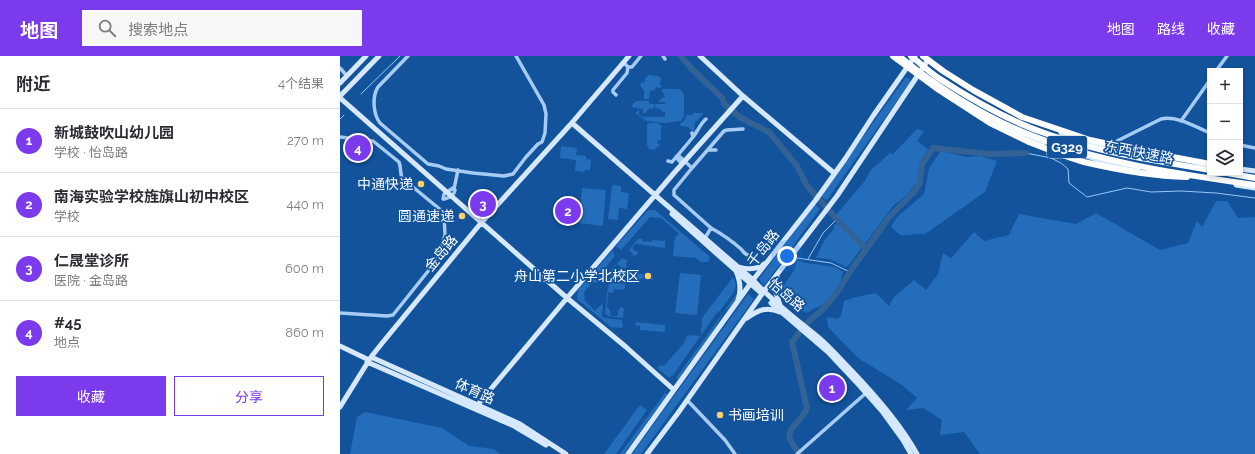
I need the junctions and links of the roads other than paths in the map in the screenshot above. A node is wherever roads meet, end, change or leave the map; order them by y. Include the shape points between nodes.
1 (366, 56) edge
2 (379, 56) edge
3 (408, 56) edge
4 (516, 56) edge
5 (629, 56) edge
6 (641, 56) edge
7 (700, 56) edge
8 (893, 56) edge
9 (899, 56) edge
10 (911, 56) edge
11 (915, 56) edge
12 (1227, 56) edge
13 (926, 58) edge
14 (624, 63) junction
15 (907, 67) junction
16 (340, 68) edge
17 (628, 68) junction
18 (1218, 68) edge
19 (918, 75) junction
20 (347, 76) junction
21 (340, 83) edge
22 (1207, 84) edge
23 (616, 95) dead end
24 (743, 96) junction
25 (340, 97) edge
26 (1022, 117) junction
27 (706, 119) dead end
28 (1182, 121) junction
29 (571, 124) junction
30 (743, 129) dead end
31 (1207, 132) edge
32 (340, 137) edge
33 (1243, 146) edge
34 (1255, 148) edge
35 (708, 150) junction
36 (716, 150) dead end
37 (1116, 150) junction
38 (677, 156) junction
39 (668, 161) dead end
40 (683, 163) junction
41 (1207, 163) edge
42 (1113, 164) junction
43 (1207, 164) edge
44 (692, 168) junction
45 (1207, 169) edge
46 (458, 170) junction
47 (1243, 170) edge
48 (1243, 171) edge
49 (1255, 171) edge
50 (834, 173) junction
51 (1243, 175) edge
52 (1255, 177) edge
53 (1209, 178) junction
54 (1255, 185) edge
55 (1255, 188) edge
56 (454, 189) junction
57 (447, 191) junction
58 (452, 196) junction
59 (654, 196) junction
60 (443, 199) junction
61 (437, 207) junction
62 (481, 223) junction
63 (712, 228) junction
64 (705, 238) junction
65 (748, 255) dead end
66 (769, 260) junction
67 (736, 268) junction
68 (778, 274) junction
69 (752, 282) junction
70 (763, 293) junction
71 (567, 298) junction
72 (737, 303) junction
73 (782, 307) junction
74 (340, 313) edge
75 (784, 314) junction
76 (743, 321) junction
77 (796, 322) junction
78 (808, 332) junction
79 (340, 346) edge
80 (369, 359) junction
81 (674, 390) junction
82 (866, 393) junction
83 (687, 400) junction
84 (340, 406) edge
85 (476, 406) junction
86 (560, 454) edge
87 (566, 454) edge
88 (628, 454) edge
89 (647, 454) edge
90 (735, 454) edge
91 (797, 454) edge
92 (911, 454) edge
93 (917, 454) edge

1 - 20 street
2 - 25 street
3 - 46 street via 375,92 377,119 425,162
4 - 46 street via 546,109 542,142 513,174 490,175
5 - 14 street, 金岛路
6 - 17 street
7 - 24 street
8 - 15 highway
9 - 53 highway, 东西快速路 / G329, bridge via 962,101 1022,132 1113,160
10 - 45 highway, 东西快速路 / G329, bridge via 936,76 984,106 1049,135 1109,152
11 - 15 street, 千岛路
12 - 18 street
13 - 19 street, 千岛路
13 - 26 highway via 973,90
14 - 17 street
14 - 29 street, 金岛路
15 - 19 highway
15 - 50 street, 千岛路
16 - 20 street
17 - 23 street via 613,90
19 - 42 street via 987,117 1026,137
19 - 53 highway, bridge via 990,123 1029,142 1083,161 1129,171 1163,176
19 - 68 street, 千岛路 via 838,196
20 - 21 street
22 - 28 street
24 - 40 street
24 - 50 street
25 - 57 street
26 - 37 street via 1075,139
26 - 41 highway, bridge via 1090,140
27 - 38 street
28 - 31 street
28 - 37 street via 1161,119 1117,141
29 - 59 street
29 - 62 street, 金岛路
30 - 35 street via 724,131
32 - 61 street via 373,141 399,162 402,178
33 - 34 street
35 - 36 street
35 - 44 street
37 - 42 street
37 - 43 street
38 - 39 street via 672,162
38 - 40 street
40 - 44 street
40 - 59 street
42 - 55 street
44 - 63 street via 674,190 674,195
46 - 56 street
47 - 49 street
48 - 52 highway
50 - 66 street, 千岛路
51 - 52 highway
53 - 54 highway, 东西快速路 / G329, bridge
56 - 57 street
56 - 58 street
57 - 58 street
57 - 60 street
58 - 60 street
58 - 62 street
59 - 64 street, 怡岛路
59 - 67 street
59 - 71 street
60 - 61 street
61 - 74 street via 444,215 445,232 437,260 393,315
62 - 71 street
62 - 80 street, 金岛路
63 - 64 street
63 - 65 street
64 - 67 street, 怡岛路
66 - 67 street via 752,270
66 - 69 street, 千岛路
67 - 69 street, 怡岛路
67 - 72 street via 740,283
68 - 70 street, 千岛路
68 - 73 street via 775,290
69 - 70 street, 怡岛路
69 - 72 street, 千岛路
70 - 73 street, 怡岛路
70 - 75 street
70 - 76 street, 千岛路
71 - 81 street
71 - 85 street
72 - 81 street, 千岛路
73 - 77 street, 怡岛路
75 - 76 street via 763,309
75 - 77 street
76 - 83 street, 千岛路
77 - 78 street
78 - 82 street
78 - 93 street, 怡岛路 via 819,338 840,358 878,400 895,420
79 - 80 street, 体育路
80 - 84 street, 金岛路
80 - 85 street, 体育路
81 - 88 street, 千岛路
82 - 91 street
82 - 92 street via 886,416
83 - 89 street, 千岛路
83 - 90 street
85 - 86 street, 体育路
85 - 87 street, 体育路 via 520,424

